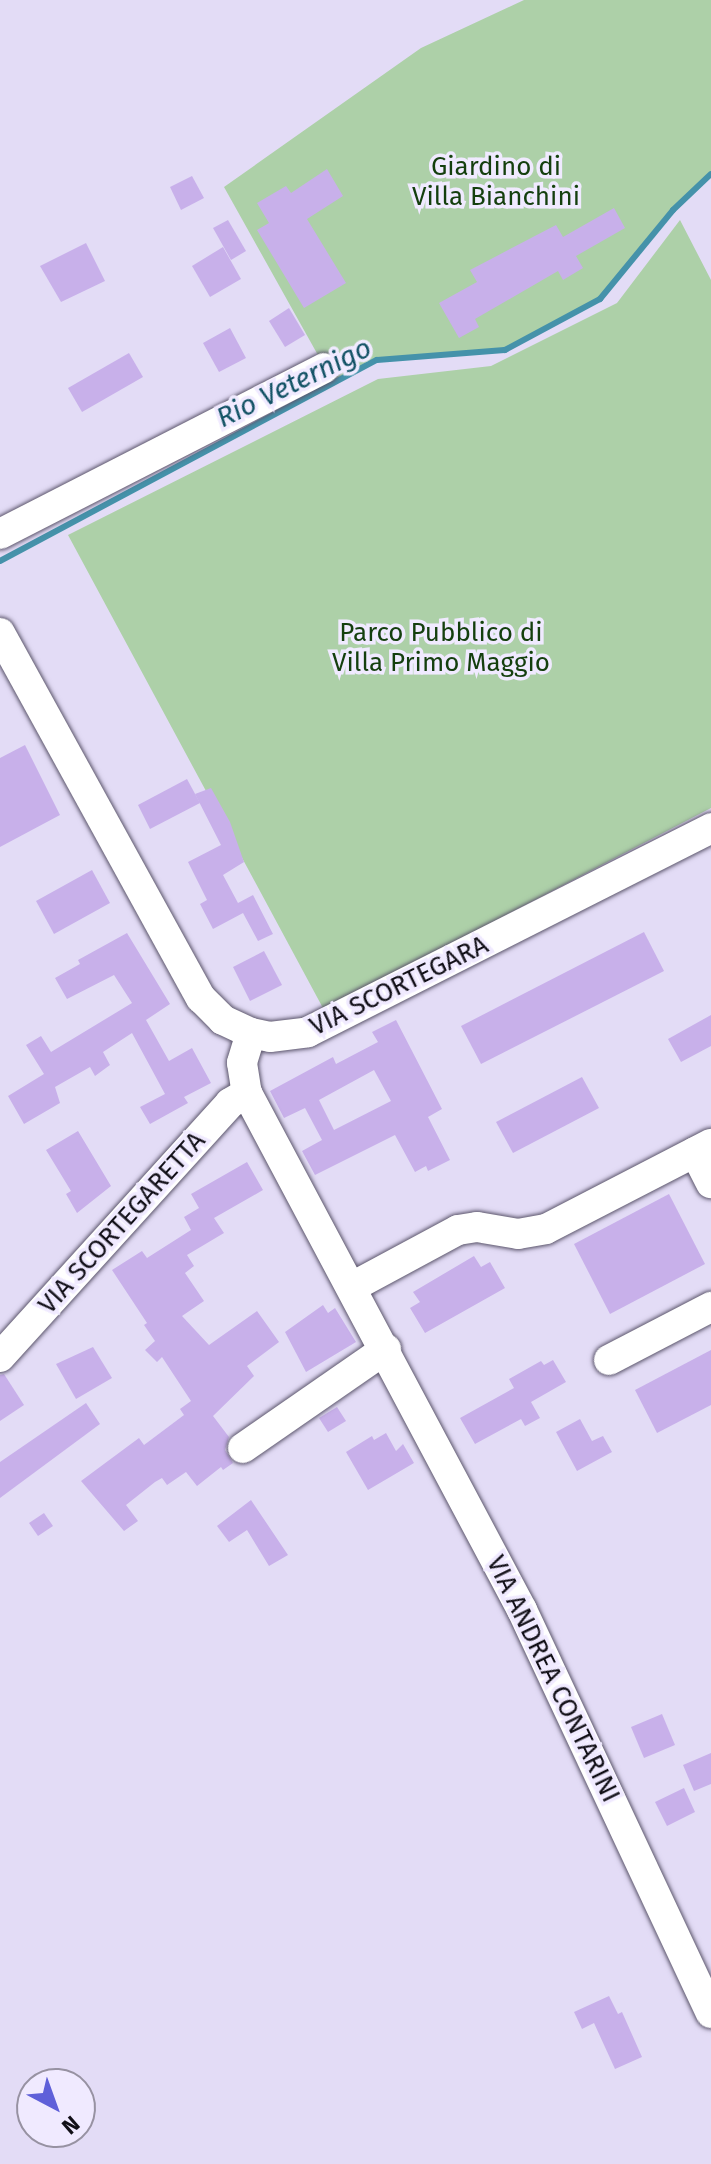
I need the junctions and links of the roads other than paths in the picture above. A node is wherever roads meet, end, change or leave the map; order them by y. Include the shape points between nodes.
1 (324, 368) dead end
2 (0, 534) edge
3 (0, 633) edge
4 (711, 828) edge
5 (251, 1033) junction
6 (247, 1093) junction
7 (703, 1148) edge
8 (711, 1183) edge
9 (352, 1287) junction
10 (711, 1307) edge
11 (386, 1349) junction
12 (0, 1357) edge
13 (609, 1360) dead end
14 (243, 1448) dead end
15 (711, 2013) edge

1 - 2 street
3 - 5 street, VIA SCORTEGARA via 201,998 223,1020
4 - 5 street, VIA SCORTEGARA via 308,1032 270,1037
5 - 6 street, VIA ANDREA CONTARINI via 242,1063
6 - 9 street, VIA ANDREA CONTARINI
6 - 12 street, VIA SCORTEGARETTA via 230,1103
7 - 8 street
7 - 9 street via 546,1229 518,1234 477,1227 458,1230
9 - 11 street, VIA ANDREA CONTARINI
10 - 13 street
11 - 14 street
11 - 15 street, VIA ANDREA CONTARINI via 522,1610

